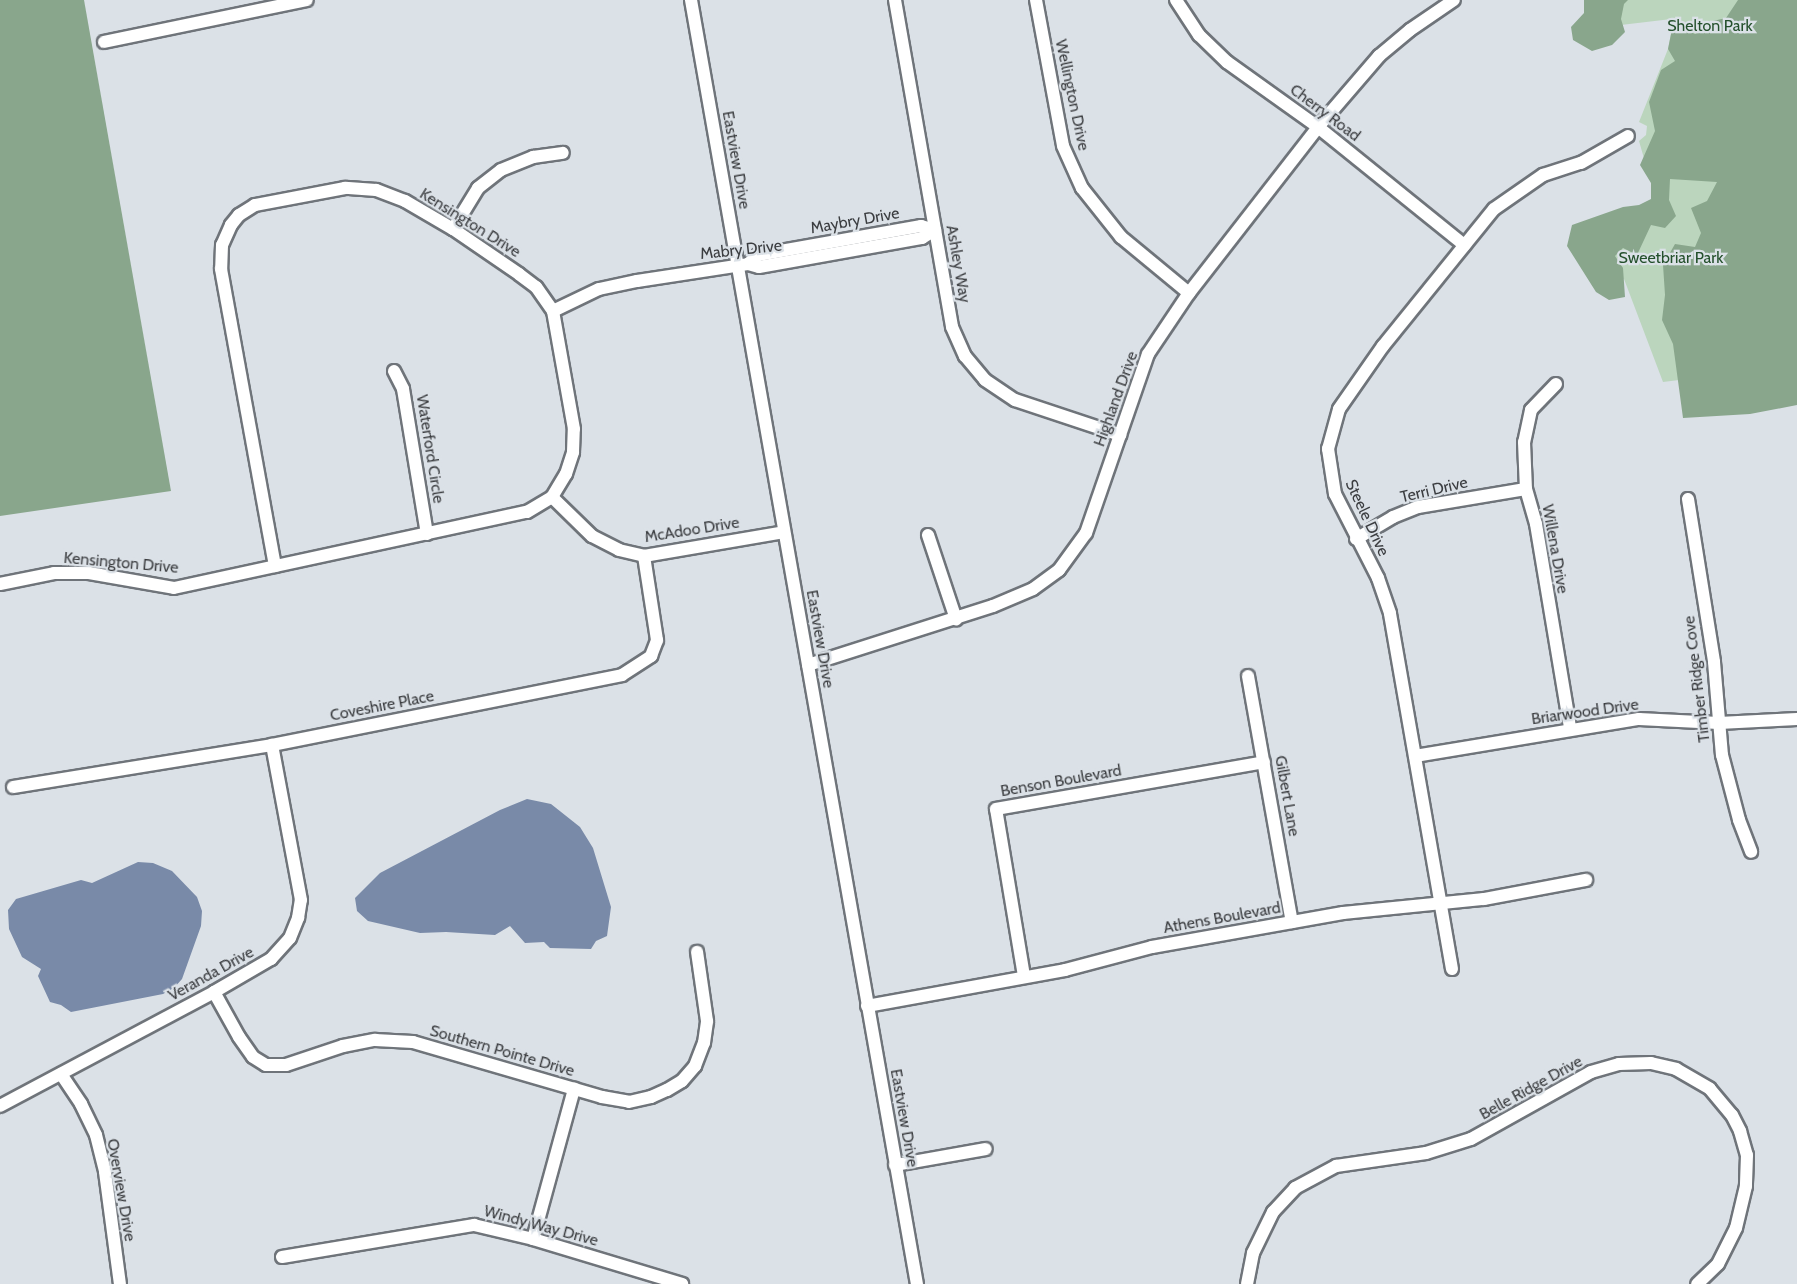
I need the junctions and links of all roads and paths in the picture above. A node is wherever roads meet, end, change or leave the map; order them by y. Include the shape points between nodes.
1 (307, 0) edge
2 (691, 0) edge
3 (895, 0) edge
4 (1036, 0) edge
5 (1176, 0) edge
6 (1454, 0) edge
7 (104, 42) dead end
8 (1318, 127) junction
9 (1628, 136) dead end
10 (563, 153) dead end
11 (453, 230) junction
12 (935, 230) junction
13 (1464, 245) junction
14 (743, 265) junction
15 (1189, 293) junction
16 (553, 311) junction
17 (394, 371) dead end
18 (1556, 384) dead end
19 (1120, 435) junction
20 (1526, 489) junction
21 (552, 497) junction
22 (1688, 499) dead end
23 (784, 532) junction
24 (427, 534) junction
25 (928, 535) dead end
26 (1356, 540) junction
27 (644, 556) junction
28 (275, 566) junction
29 (0, 584) edge
30 (956, 619) junction
31 (808, 665) junction
32 (1248, 676) dead end
33 (1797, 719) edge
34 (1719, 723) junction
35 (1570, 728) junction
36 (272, 745) junction
37 (1415, 756) junction
38 (1264, 762) junction
39 (13, 787) dead end
40 (1750, 852) dead end
41 (1586, 880) dead end
42 (1440, 902) junction
43 (1292, 922) junction
44 (697, 952) dead end
45 (1452, 969) dead end
46 (1024, 976) junction
47 (214, 992) junction
48 (867, 1006) junction
49 (61, 1074) junction
50 (574, 1089) junction
51 (0, 1106) edge
52 (986, 1149) dead end
53 (895, 1165) junction
54 (533, 1239) junction
55 (282, 1257) dead end
56 (120, 1284) edge
57 (682, 1284) edge
58 (917, 1284) edge
59 (1247, 1284) edge
60 (1697, 1284) edge

1 - 7 street
2 - 14 street, Eastview Drive
3 - 12 street, Ashley Way
4 - 15 street, Wellington Drive via 1063,146 1082,188 1121,237
5 - 8 street, Cherry Road via 1199,35 1227,62
6 - 8 street, Highland Drive via 1379,56
8 - 13 street, Cherry Road
8 - 15 street, Highland Drive
9 - 13 street, Steele Drive via 1581,163 1543,175 1515,192 1494,209
10 - 11 street via 533,157 501,170 478,188
11 - 16 street, Kensington Drive via 536,287
11 - 28 street, Kensington Drive via 405,201 376,190 345,188 255,205 239,215 225,235 220,269
12 - 14 street, Maybry Drive via 921,226 758,255
12 - 19 street, Ashley Way via 952,327 965,356 985,380 1015,400
13 - 26 street, Steele Drive via 1383,346 1339,409 1328,449 1330,476
14 - 16 street, Mabry Drive via 599,289
14 - 23 street, Eastview Drive
15 - 19 street, Highland Drive via 1148,354
16 - 21 street, Kensington Drive via 574,429 573,452 566,474
17 - 24 street, Waterford Circle via 403,389
18 - 20 street, Willena Drive via 1531,410 1524,442
19 - 30 street, Highland Drive via 1086,533 1059,570 1034,589
20 - 26 street, Terri Drive via 1418,507
20 - 35 street, Willena Drive via 1536,524
21 - 24 street, Kensington Drive via 527,512
21 - 27 street, McAdoo Drive via 592,536 619,550
22 - 34 street, Timber Ridge Cove via 1714,662
23 - 27 street, McAdoo Drive
23 - 31 street, Eastview Drive
24 - 28 street, Kensington Drive
25 - 30 street
26 - 37 street, Steele Drive via 1378,578 1390,613
27 - 36 street, Coveshire Place via 657,640 651,656 622,675
28 - 29 street, Kensington Drive via 174,588 89,573 54,573
30 - 31 street, Highland Drive
31 - 48 street, Eastview Drive
32 - 38 street, Gilbert Lane
33 - 34 street, Briarwood Drive
34 - 35 street, Briarwood Drive via 1639,719
34 - 40 street, Timber Ridge Cove via 1722,755
35 - 37 street, Briarwood Drive
36 - 39 street, Coveshire Place
36 - 47 street, Veranda Drive via 301,900 298,918 290,938 272,959
37 - 42 street, Steele Drive
38 - 43 street, Gilbert Lane
38 - 46 street, Benson Boulevard via 996,809
41 - 42 street, Athens Boulevard via 1484,899
42 - 43 street, Athens Boulevard
42 - 45 street, Steele Drive
43 - 46 street, Athens Boulevard via 1152,947 1065,970
44 - 50 street, Southern Pointe Drive via 705,996 704,1043 695,1066 682,1081 651,1097 629,1102
46 - 48 street, Athens Boulevard
47 - 49 street, Veranda Drive
47 - 50 street, Southern Pointe Drive via 243,1044 266,1065 286,1065 375,1040 413,1041
48 - 53 street, Eastview Drive
49 - 51 street, Veranda Drive
49 - 56 street, Overview Drive via 96,1135 105,1172
50 - 54 street
52 - 53 street
53 - 58 street, Eastview Drive
54 - 55 street, Windy Way Drive via 474,1225
54 - 57 street, Windy Way Drive
59 - 60 street, Belle Ridge Drive via 1253,1253 1273,1212 1295,1188 1336,1166 1426,1153 1471,1139 1592,1072 1619,1064 1651,1062 1676,1069 1710,1089 1732,1115 1747,1155 1746,1186 1736,1228 1718,1264

